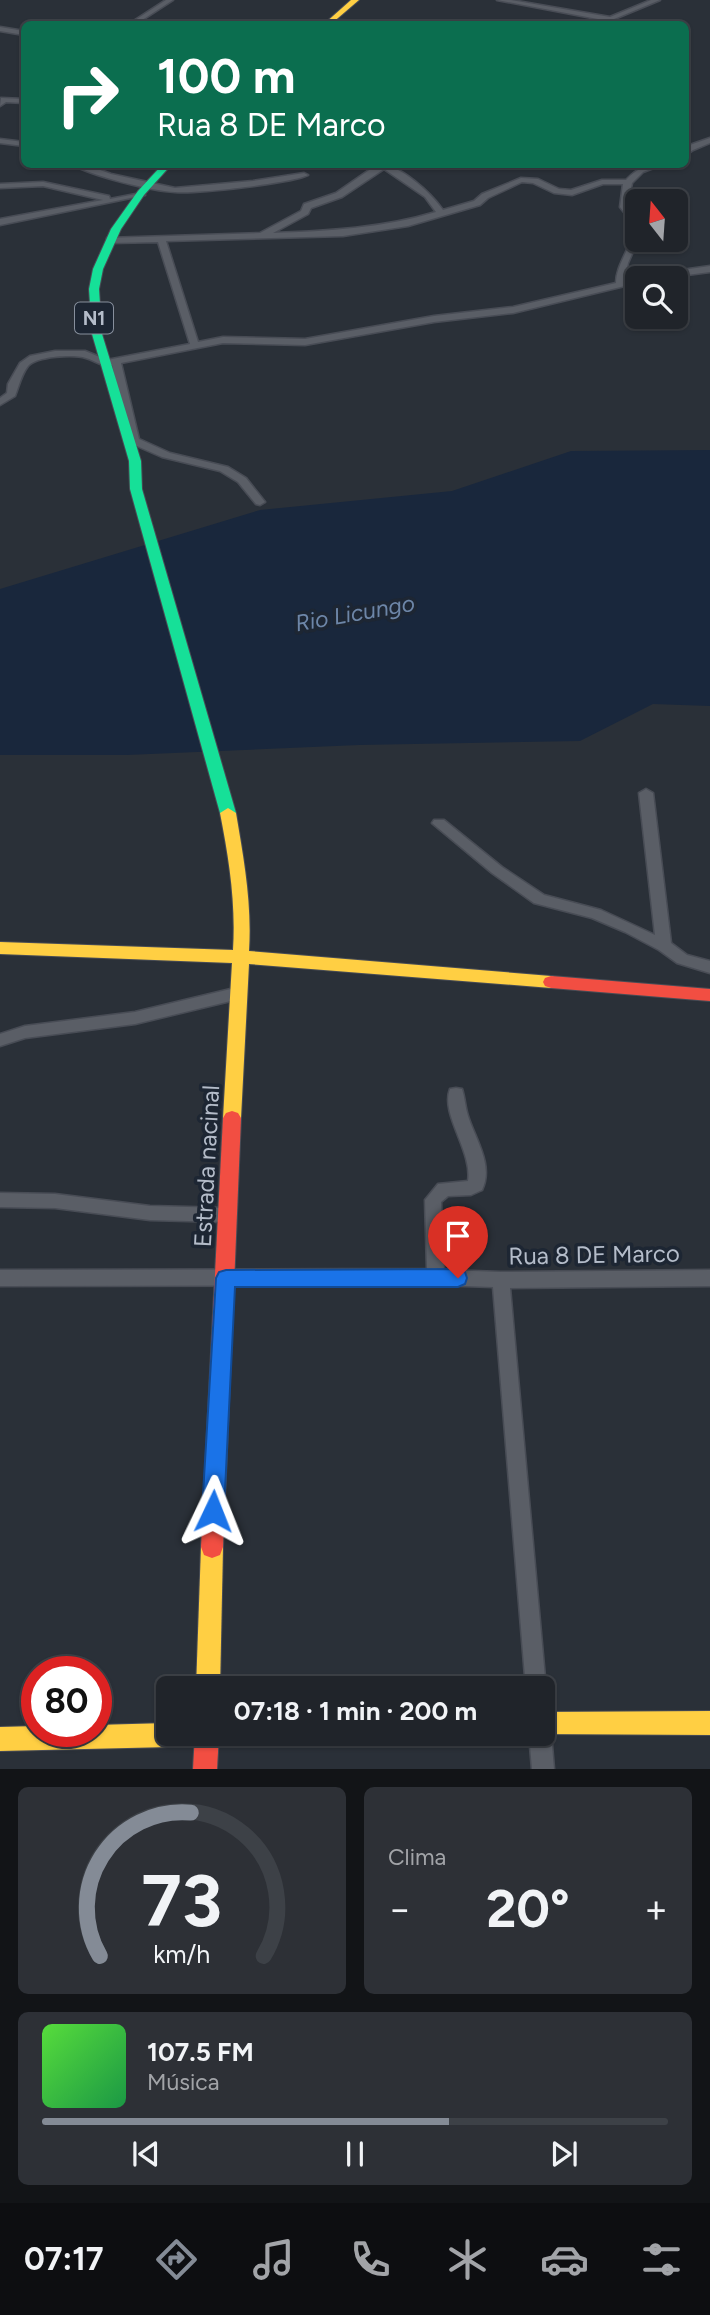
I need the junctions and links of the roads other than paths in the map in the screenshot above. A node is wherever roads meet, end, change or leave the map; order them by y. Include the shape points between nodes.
1 (170, 0) edge
2 (355, 0) edge
3 (500, 0) edge
4 (657, 0) edge
5 (647, 2) edge
6 (611, 19) junction
7 (137, 21) edge
8 (331, 21) edge
9 (605, 21) edge
10 (0, 29) edge
11 (21, 32) edge
12 (1, 101) edge
13 (21, 101) edge
14 (710, 140) edge
15 (0, 141) edge
16 (21, 144) edge
17 (689, 149) edge
18 (85, 168) edge
19 (165, 168) edge
20 (379, 168) edge
21 (388, 168) edge
22 (647, 168) edge
23 (304, 175) dead end
24 (628, 182) junction
25 (0, 186) edge
26 (146, 190) junction
27 (111, 199) junction
28 (441, 213) junction
29 (0, 222) edge
30 (258, 237) junction
31 (161, 239) junction
32 (110, 240) junction
33 (710, 269) edge
34 (688, 272) edge
35 (625, 283) edge
36 (620, 284) junction
37 (195, 346) junction
38 (111, 362) junction
39 (0, 402) edge
40 (260, 502) dead end
41 (646, 793) dead end
42 (439, 823) dead end
43 (664, 946) junction
44 (0, 948) edge
45 (244, 957) junction
46 (710, 967) edge
47 (239, 993) junction
48 (710, 995) edge
49 (0, 1040) edge
50 (456, 1094) dead end
51 (0, 1200) edge
52 (226, 1214) junction
53 (436, 1277) junction
54 (226, 1278) junction
55 (710, 1278) edge
56 (0, 1279) edge
57 (502, 1280) junction
58 (208, 1676) edge
59 (535, 1676) edge
60 (710, 1723) edge
61 (555, 1724) edge
62 (156, 1735) edge
63 (0, 1739) edge
64 (206, 1746) edge
65 (541, 1746) edge
66 (205, 1769) edge
67 (543, 1769) edge

1 - 7 street
2 - 8 main road
3 - 6 street
4 - 5 street
5 - 6 street
6 - 9 street
10 - 11 street
12 - 13 street
14 - 17 street
15 - 16 street
18 - 26 street
19 - 26 main road, N1
20 - 30 street via 339,195 307,206 305,212
21 - 28 street via 428,195
22 - 24 street
23 - 26 street via 184,190
24 - 28 street via 599,182 572,193 522,180 477,203
24 - 36 street via 624,204 636,231 619,273
25 - 27 street via 43,184
26 - 27 street
26 - 32 main road, N1
27 - 29 street
28 - 30 street via 343,233
30 - 31 street
31 - 32 street
31 - 37 street
32 - 38 main road, N1 via 93,304 95,327
33 - 34 street
35 - 36 street
36 - 37 street via 513,310 495,309 304,342 236,339
37 - 38 street
38 - 39 street via 85,354 33,358 25,363 12,394
38 - 40 street via 134,441 166,455 224,468 242,480
38 - 45 main road, Estrada nacinal / N1 via 118,414 135,459 136,489 229,815 242,883
41 - 43 street
42 - 43 street via 539,899 596,914
43 - 46 street via 682,959
44 - 45 main road
45 - 47 main road, Estrada nacinal / N1
45 - 48 main road
47 - 49 street via 135,1018 25,1032
47 - 52 main road, Estrada nacinal / N1
50 - 53 street via 478,1178 471,1188 444,1189 433,1200
51 - 52 street via 55,1201 150,1213
52 - 54 main road, Estrada nacinal / N1
53 - 54 street, Rua 8 DE Marco
53 - 57 street, Rua 8 DE Marco
54 - 56 street, Rua 8 DE Marco
54 - 58 main road, Estrada nacinal / N1 via 214,1460
55 - 57 street, Rua 8 DE Marco
57 - 59 street
60 - 61 main road
62 - 63 main road
64 - 66 main road
65 - 67 street

